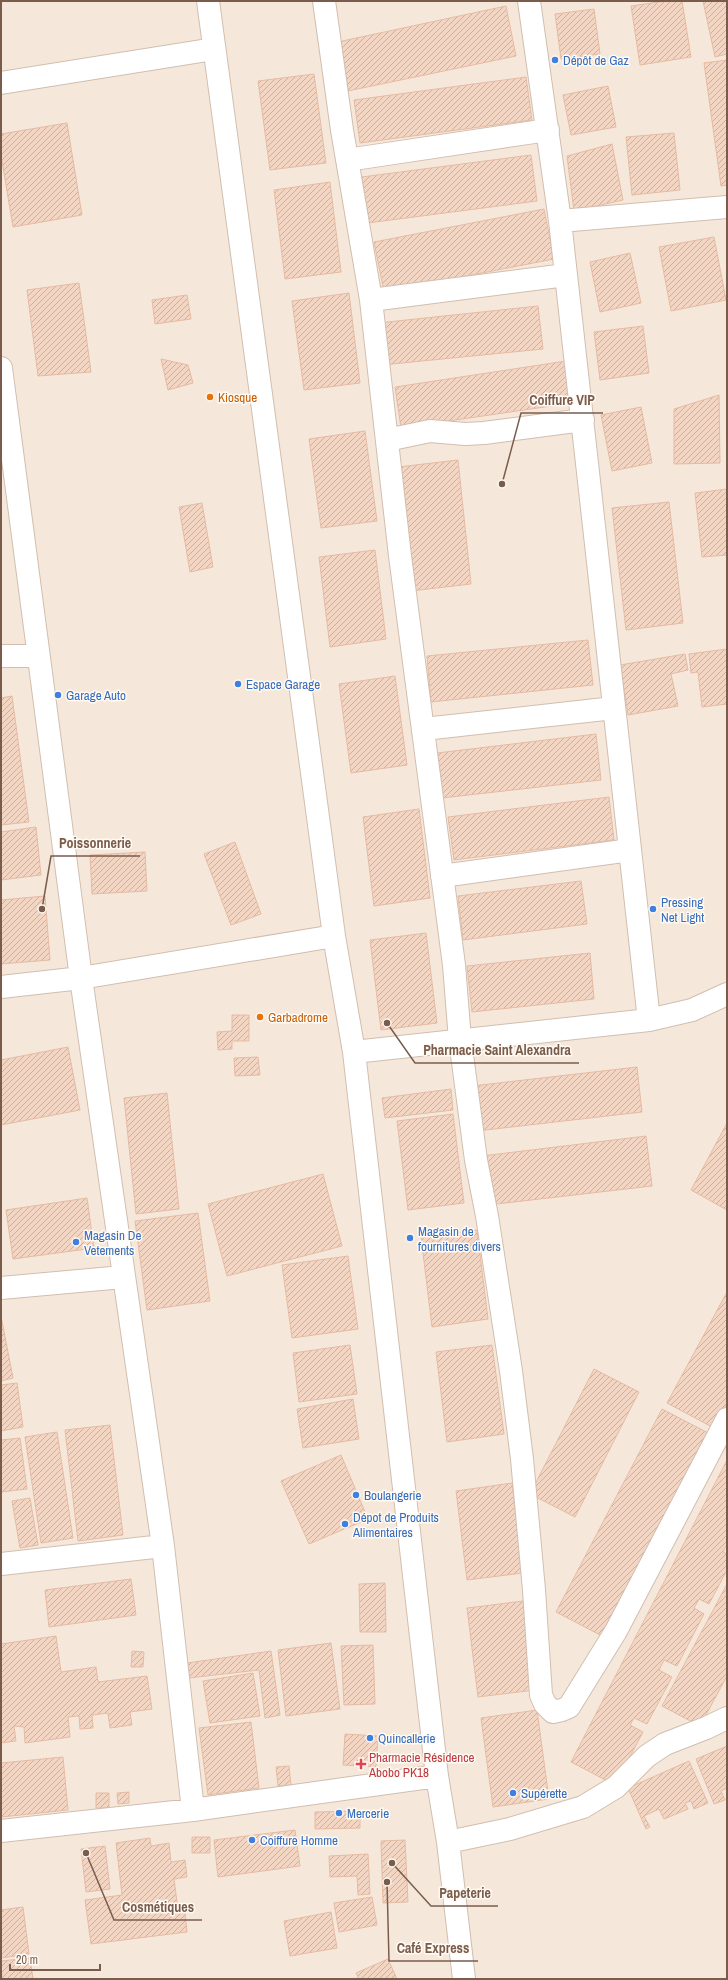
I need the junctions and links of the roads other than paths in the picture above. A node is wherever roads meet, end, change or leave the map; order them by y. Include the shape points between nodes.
1 (208, 1) edge
2 (324, 1) edge
3 (529, 1) edge
4 (214, 49) junction
5 (1, 83) edge
6 (548, 130) junction
7 (347, 160) junction
8 (727, 207) edge
9 (560, 221) junction
10 (566, 275) junction
11 (371, 300) junction
12 (1, 375) edge
13 (583, 420) junction
14 (387, 440) junction
15 (1, 656) edge
16 (38, 656) junction
17 (614, 708) junction
18 (424, 729) junction
19 (630, 850) junction
20 (442, 876) junction
21 (334, 936) junction
22 (81, 978) junction
23 (1, 987) edge
24 (727, 994) edge
25 (649, 1020) junction
26 (460, 1040) junction
27 (354, 1052) junction
28 (123, 1277) junction
29 (1, 1288) edge
30 (727, 1420) edge
31 (163, 1546) junction
32 (1, 1564) edge
33 (727, 1718) edge
34 (437, 1776) junction
35 (193, 1810) junction
36 (1, 1831) edge
37 (448, 1842) junction
38 (464, 1979) edge

1 - 4 street
2 - 7 street
3 - 6 street
4 - 5 street
4 - 21 street
6 - 7 street
6 - 9 street
7 - 11 street
8 - 9 street
9 - 10 street
10 - 11 street
10 - 13 street
11 - 14 street
12 - 16 street
13 - 14 street via 484,433 430,431
13 - 17 street
14 - 18 street
15 - 16 street
16 - 22 street
17 - 18 street
17 - 19 street
18 - 20 street
19 - 20 street
19 - 25 street
20 - 26 street via 454,965
21 - 22 street
21 - 27 street
22 - 23 street
22 - 28 street
24 - 25 street via 692,1010
25 - 26 street
26 - 27 street
26 - 30 street via 476,1160 515,1400 534,1590 541,1695 553,1712 569,1707 616,1631
27 - 34 street
28 - 29 street
28 - 31 street
31 - 32 street
31 - 35 street
33 - 37 street via 665,1744 647,1756 616,1787 583,1807 510,1829
34 - 35 street
34 - 37 street
35 - 36 street
37 - 38 street

